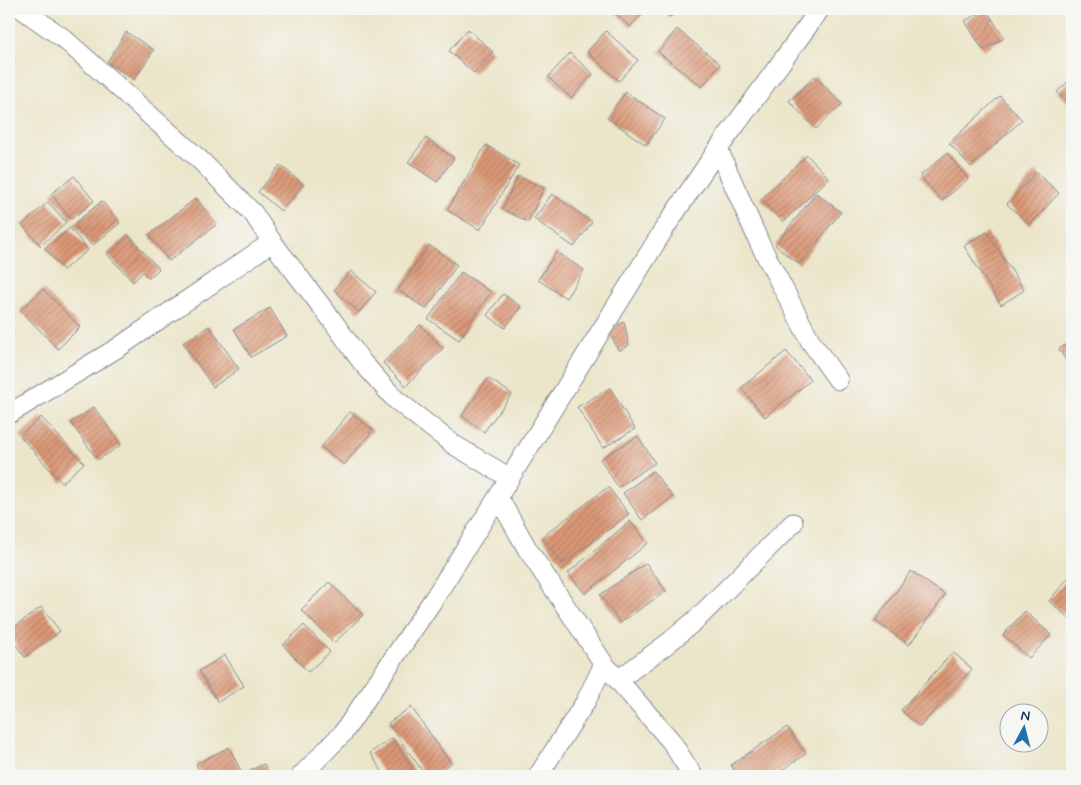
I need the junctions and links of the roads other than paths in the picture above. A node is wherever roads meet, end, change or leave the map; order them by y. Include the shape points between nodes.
1 (22, 9) edge
2 (820, 9) edge
3 (718, 149) junction
4 (272, 242) junction
5 (838, 380) dead end
6 (9, 414) edge
7 (510, 478) junction
8 (498, 497) junction
9 (793, 522) dead end
10 (604, 664) junction
11 (618, 680) junction
12 (301, 776) edge
13 (538, 776) edge
14 (692, 776) edge

1 - 4 street via 63,38 199,159 253,213
2 - 3 street
3 - 5 street via 760,244 811,342
3 - 7 street via 666,226
4 - 6 street via 119,346
4 - 7 street via 362,362 395,399 454,444
7 - 8 street
8 - 10 street via 528,550
8 - 12 street via 343,732
9 - 11 street via 698,618
10 - 11 street
10 - 13 street via 586,701
11 - 14 street via 671,741

